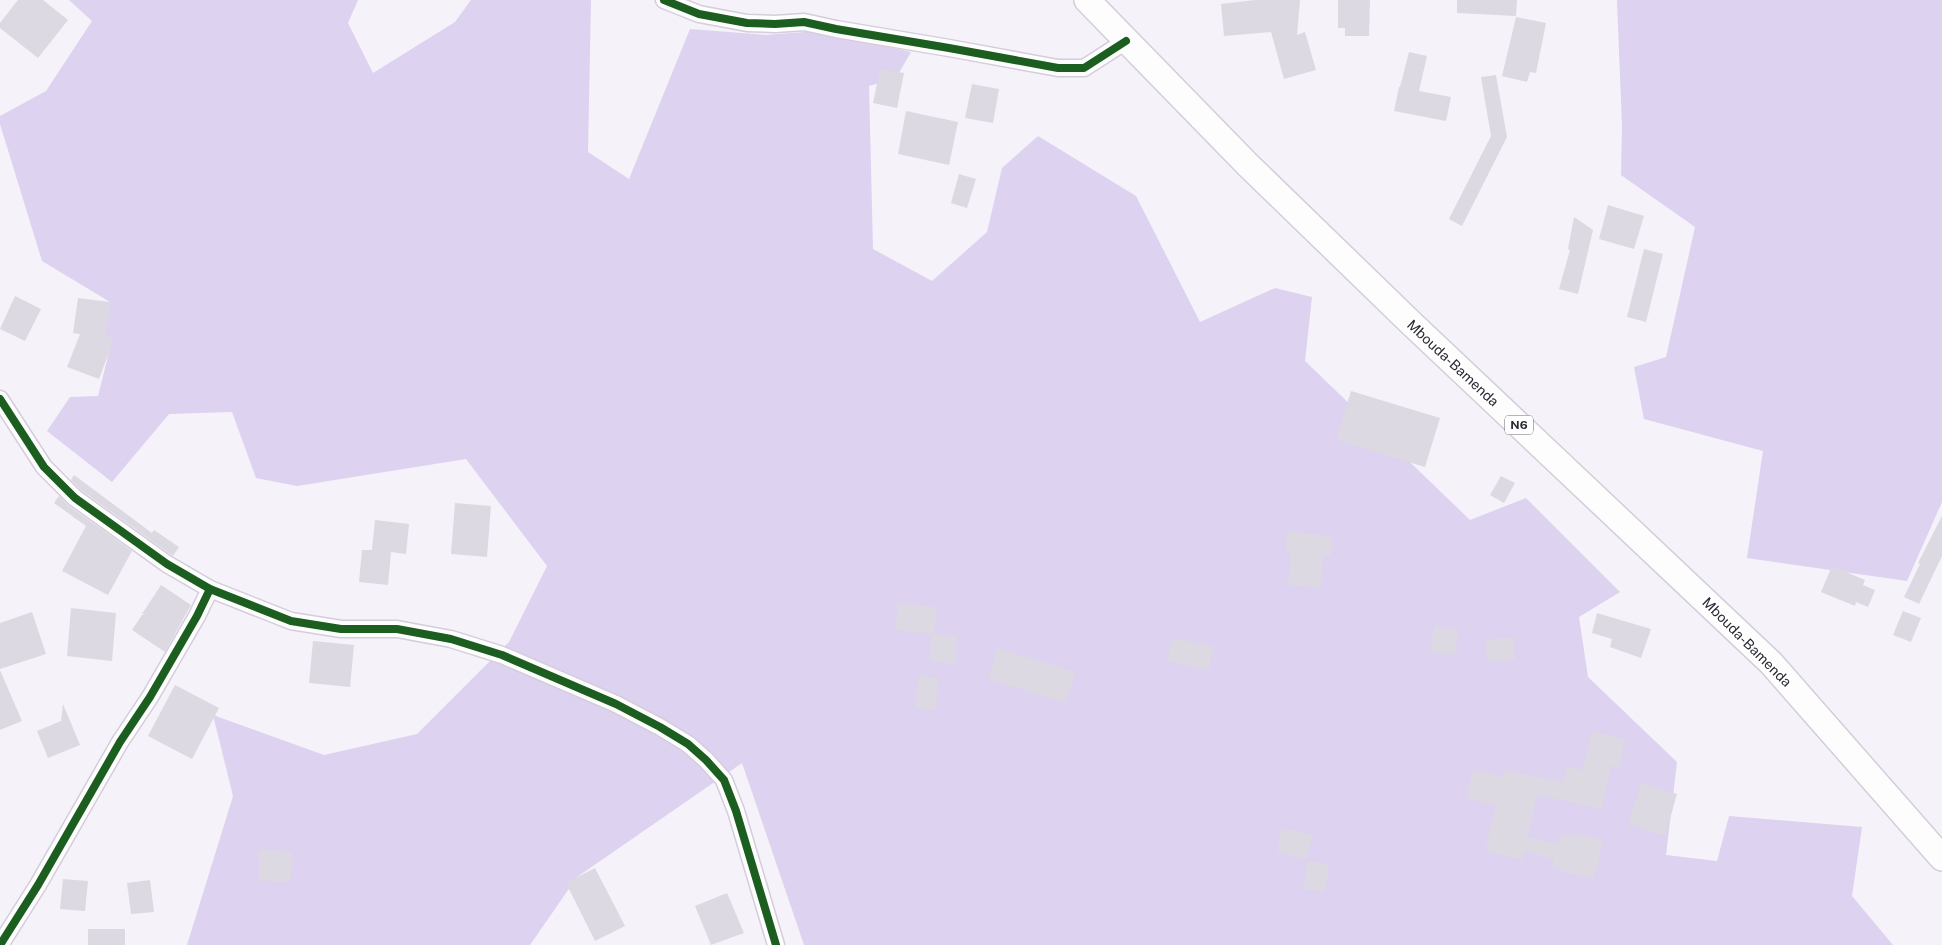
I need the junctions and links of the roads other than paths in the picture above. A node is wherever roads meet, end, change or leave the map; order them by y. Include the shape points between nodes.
1 (664, 0) edge
2 (1087, 0) edge
3 (1126, 41) junction
4 (0, 399) edge
5 (210, 589) junction
6 (1942, 858) edge
7 (0, 945) edge
8 (776, 945) edge

1 - 3 street via 699,14 731,20 775,24 804,22 1058,68 1084,68
2 - 3 highway, Mbouda-Bamenda / N6
3 - 6 highway, Mbouda-Bamenda / N6 via 1418,330 1772,663
4 - 5 street via 44,467 75,498 167,564
5 - 7 street via 150,697
5 - 8 street via 291,621 341,628 397,629 451,639 502,655 616,704 688,744 724,780

